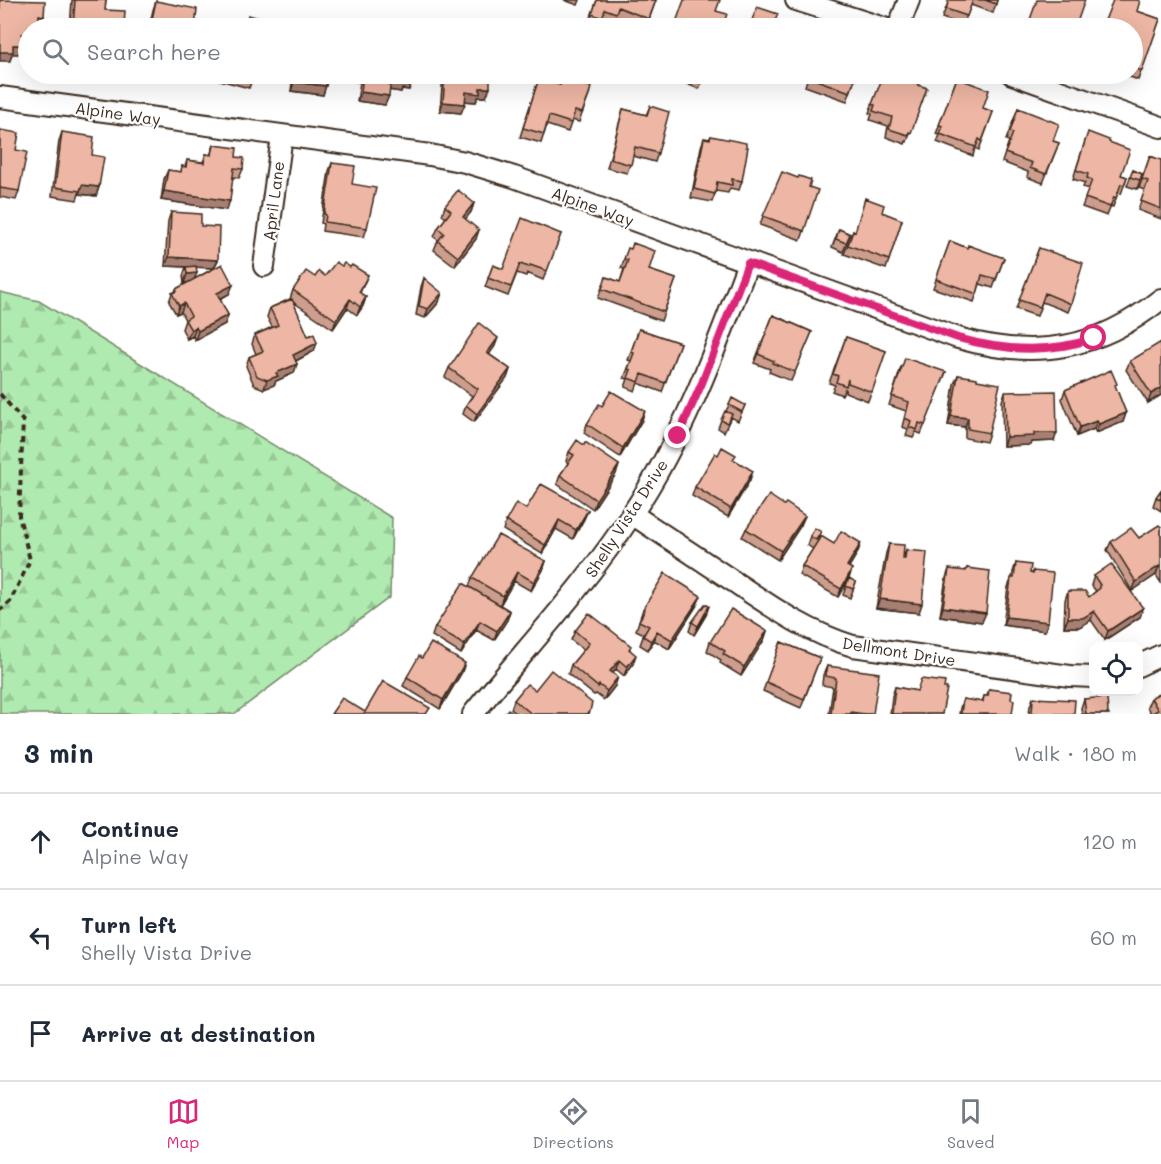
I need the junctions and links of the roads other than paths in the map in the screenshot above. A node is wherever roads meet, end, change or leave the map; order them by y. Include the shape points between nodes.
1 (796, 0) edge
2 (909, 0) edge
3 (845, 18) edge
4 (902, 18) edge
5 (1040, 84) edge
6 (0, 97) edge
7 (1161, 127) edge
8 (282, 136) junction
9 (748, 263) junction
10 (264, 266) dead end
11 (1161, 299) edge
12 (632, 514) junction
13 (1161, 655) edge
14 (1143, 664) edge
15 (1089, 678) edge
16 (473, 714) edge

1 - 3 street
2 - 4 street
5 - 7 street
6 - 8 street, Alpine Way
8 - 9 street, Alpine Way via 465,162
8 - 10 street, April Lane
9 - 11 street, Alpine Way via 958,338 1003,348 1043,350 1081,343 1120,326
9 - 12 street, Shelly Vista Drive via 692,406
12 - 15 street, Dellmont Drive via 777,610 834,640 864,648
12 - 16 street, Shelly Vista Drive via 581,586
13 - 14 street

